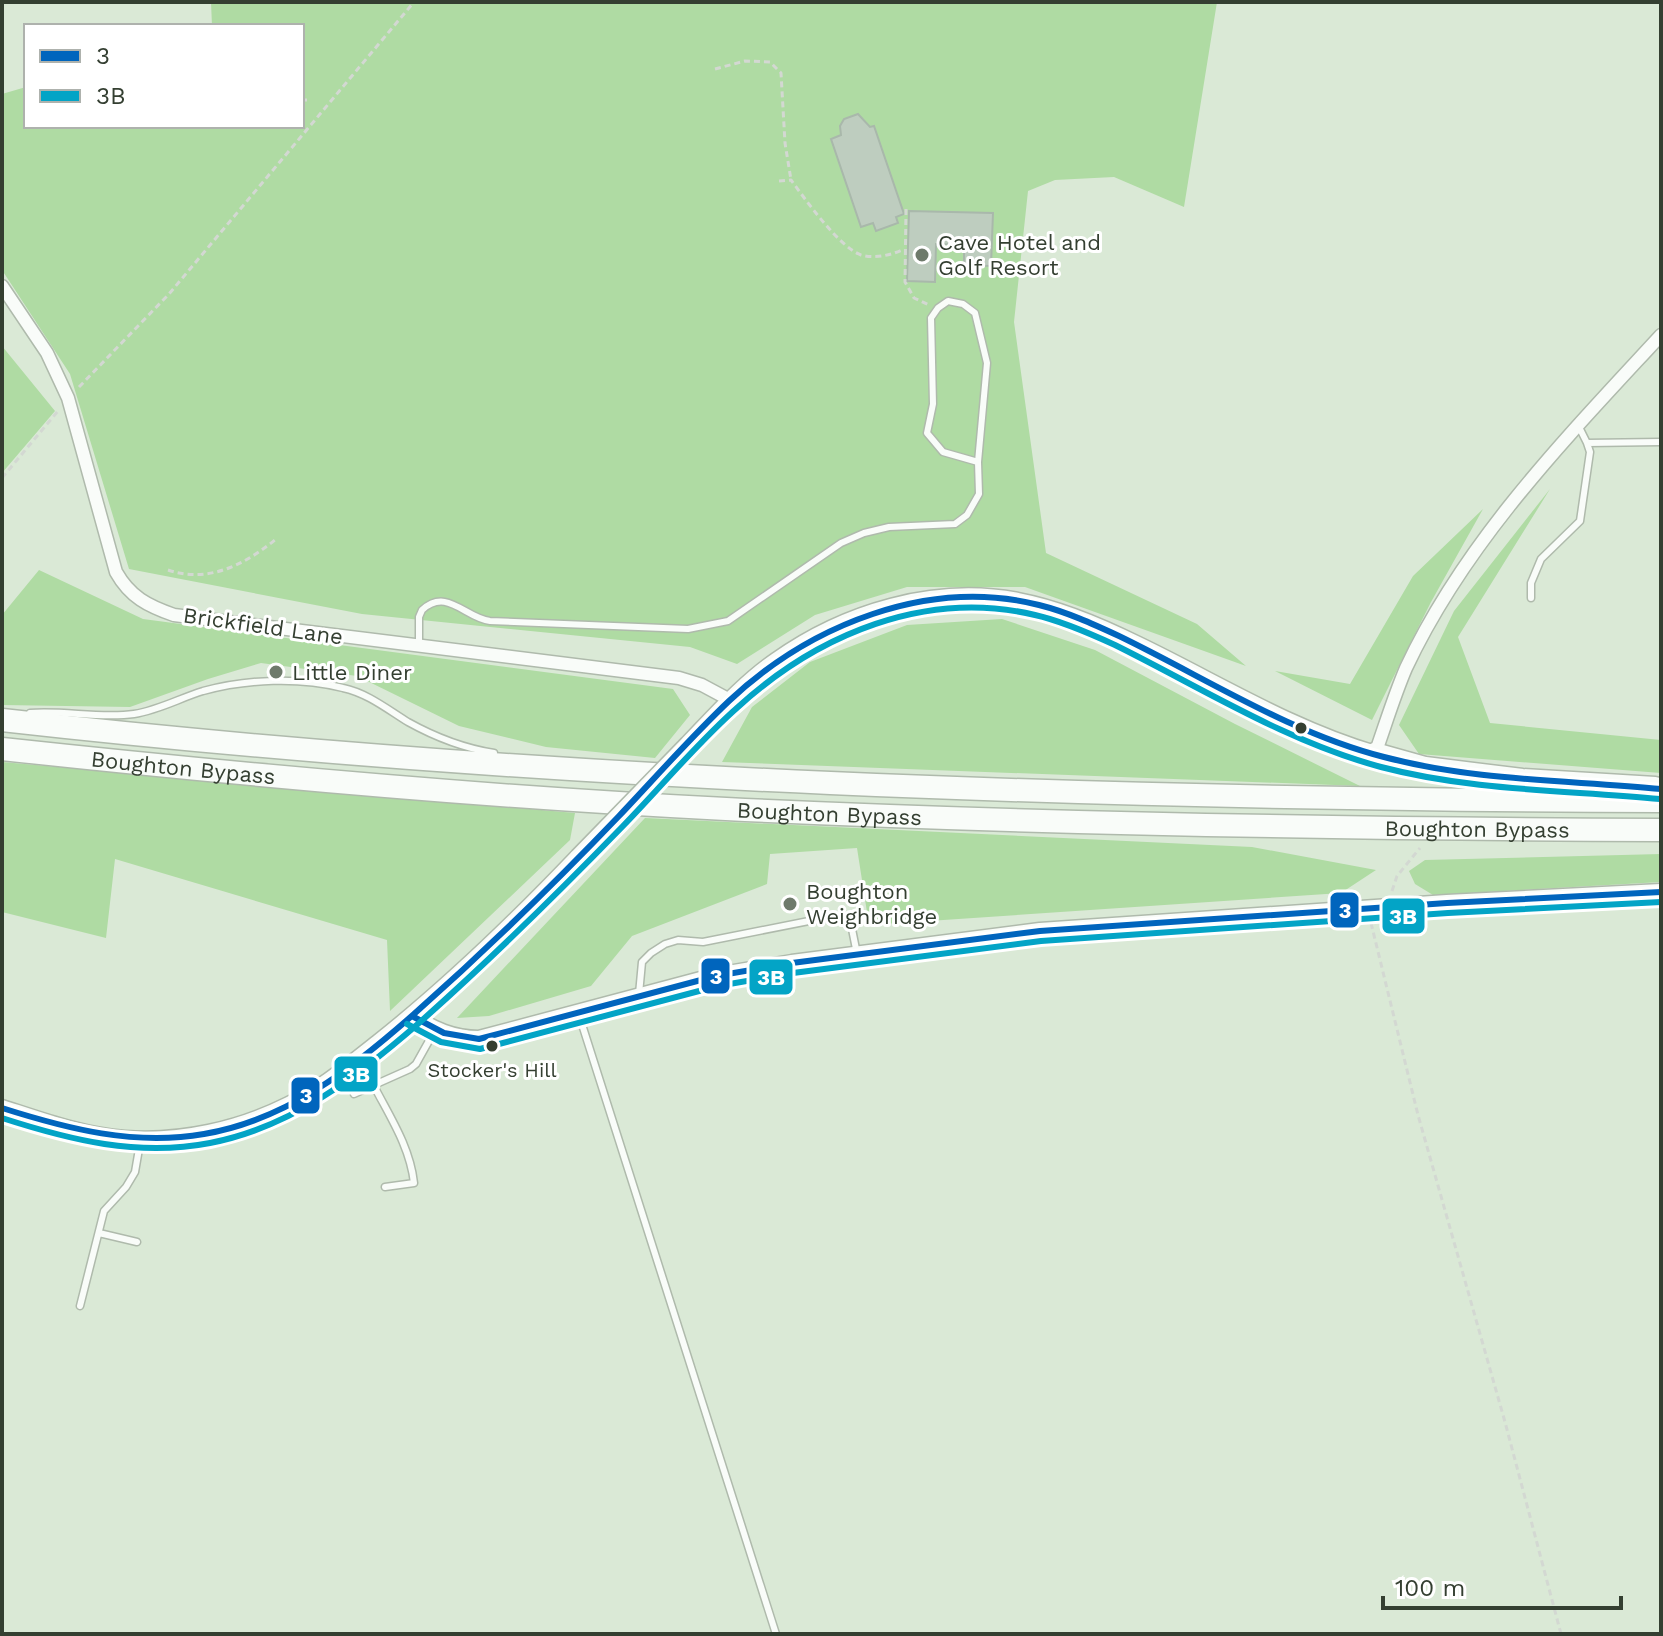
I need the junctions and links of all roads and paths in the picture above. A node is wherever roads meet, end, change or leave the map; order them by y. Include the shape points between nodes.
1 (414, 2) edge
2 (715, 69) dead end
3 (791, 180) junction
4 (779, 181) dead end
5 (906, 209) dead end
6 (904, 249) junction
7 (2, 286) edge
8 (938, 308) junction
9 (1661, 335) edge
10 (68, 398) junction
11 (1578, 425) junction
12 (1661, 442) edge
13 (1587, 443) junction
14 (978, 462) junction
15 (2, 478) edge
16 (276, 539) dead end
17 (168, 570) dead end
18 (1531, 598) dead end
19 (419, 647) junction
20 (730, 700) junction
21 (2, 717) edge
22 (2, 749) edge
23 (1375, 754) junction
24 (594, 772) junction
25 (1661, 789) edge
26 (1661, 801) edge
27 (1661, 830) edge
28 (1422, 846) dead end
29 (1661, 892) edge
30 (1388, 906) junction
31 (857, 954) junction
32 (639, 996) junction
33 (578, 1012) junction
34 (412, 1016) junction
35 (435, 1030) junction
36 (374, 1086) junction
37 (354, 1094) dead end
38 (2, 1108) edge
39 (140, 1139) junction
40 (385, 1187) dead end
41 (99, 1233) junction
42 (137, 1242) dead end
43 (80, 1306) dead end
44 (776, 1634) edge
45 (1561, 1634) edge

1 - 10 path via 169,294
2 - 3 path via 745,61 770,62 781,73
3 - 4 path
3 - 6 path via 836,236 860,255 890,256
5 - 6 path
6 - 8 path via 905,282 914,298
7 - 10 street, Brickfield Lane via 47,353
8 - 14 lane via 931,318 933,404 927,433 943,452
8 - 14 lane via 948,301 963,304 975,313 981,332 987,363
9 - 11 street
10 - 15 path
10 - 19 street, Brickfield Lane via 116,572 142,602 174,615
11 - 13 lane
11 - 23 street via 1508,506 1442,602 1406,669
12 - 13 lane
13 - 18 lane via 1580,521 1541,559
14 - 19 lane via 979,494 955,524 864,533 721,623 677,629 490,621 440,601 422,610
16 - 17 path via 252,559 214,574
19 - 20 street, Brickfield Lane via 679,678
20 - 23 street via 776,661 842,624 930,599 1017,600 1084,620 1276,717
20 - 34 street, bridge via 524,913
21 - 24 highway, Boughton Bypass via 274,748
21 - 24 lane via 47,711 131,715 236,684 267,681 343,687 458,745
22 - 27 highway, Boughton Bypass via 370,785 770,811 1307,828
23 - 25 highway via 1425,768 1522,780
24 - 26 highway, Boughton Bypass via 1031,792
28 - 30 path via 1397,876
29 - 30 street
30 - 31 street via 1040,931
30 - 45 path via 1371,924
31 - 32 street via 716,976
31 - 32 lane via 851,924 843,917 703,942 678,940 642,962
32 - 33 street
33 - 35 street via 479,1039
33 - 44 lane
34 - 35 street
34 - 39 street via 286,1107 219,1131
35 - 36 lane via 414,1066
36 - 37 lane
36 - 40 lane via 407,1150 414,1183
38 - 39 street via 92,1134
39 - 41 lane via 135,1172 104,1211
41 - 42 lane
41 - 43 lane

